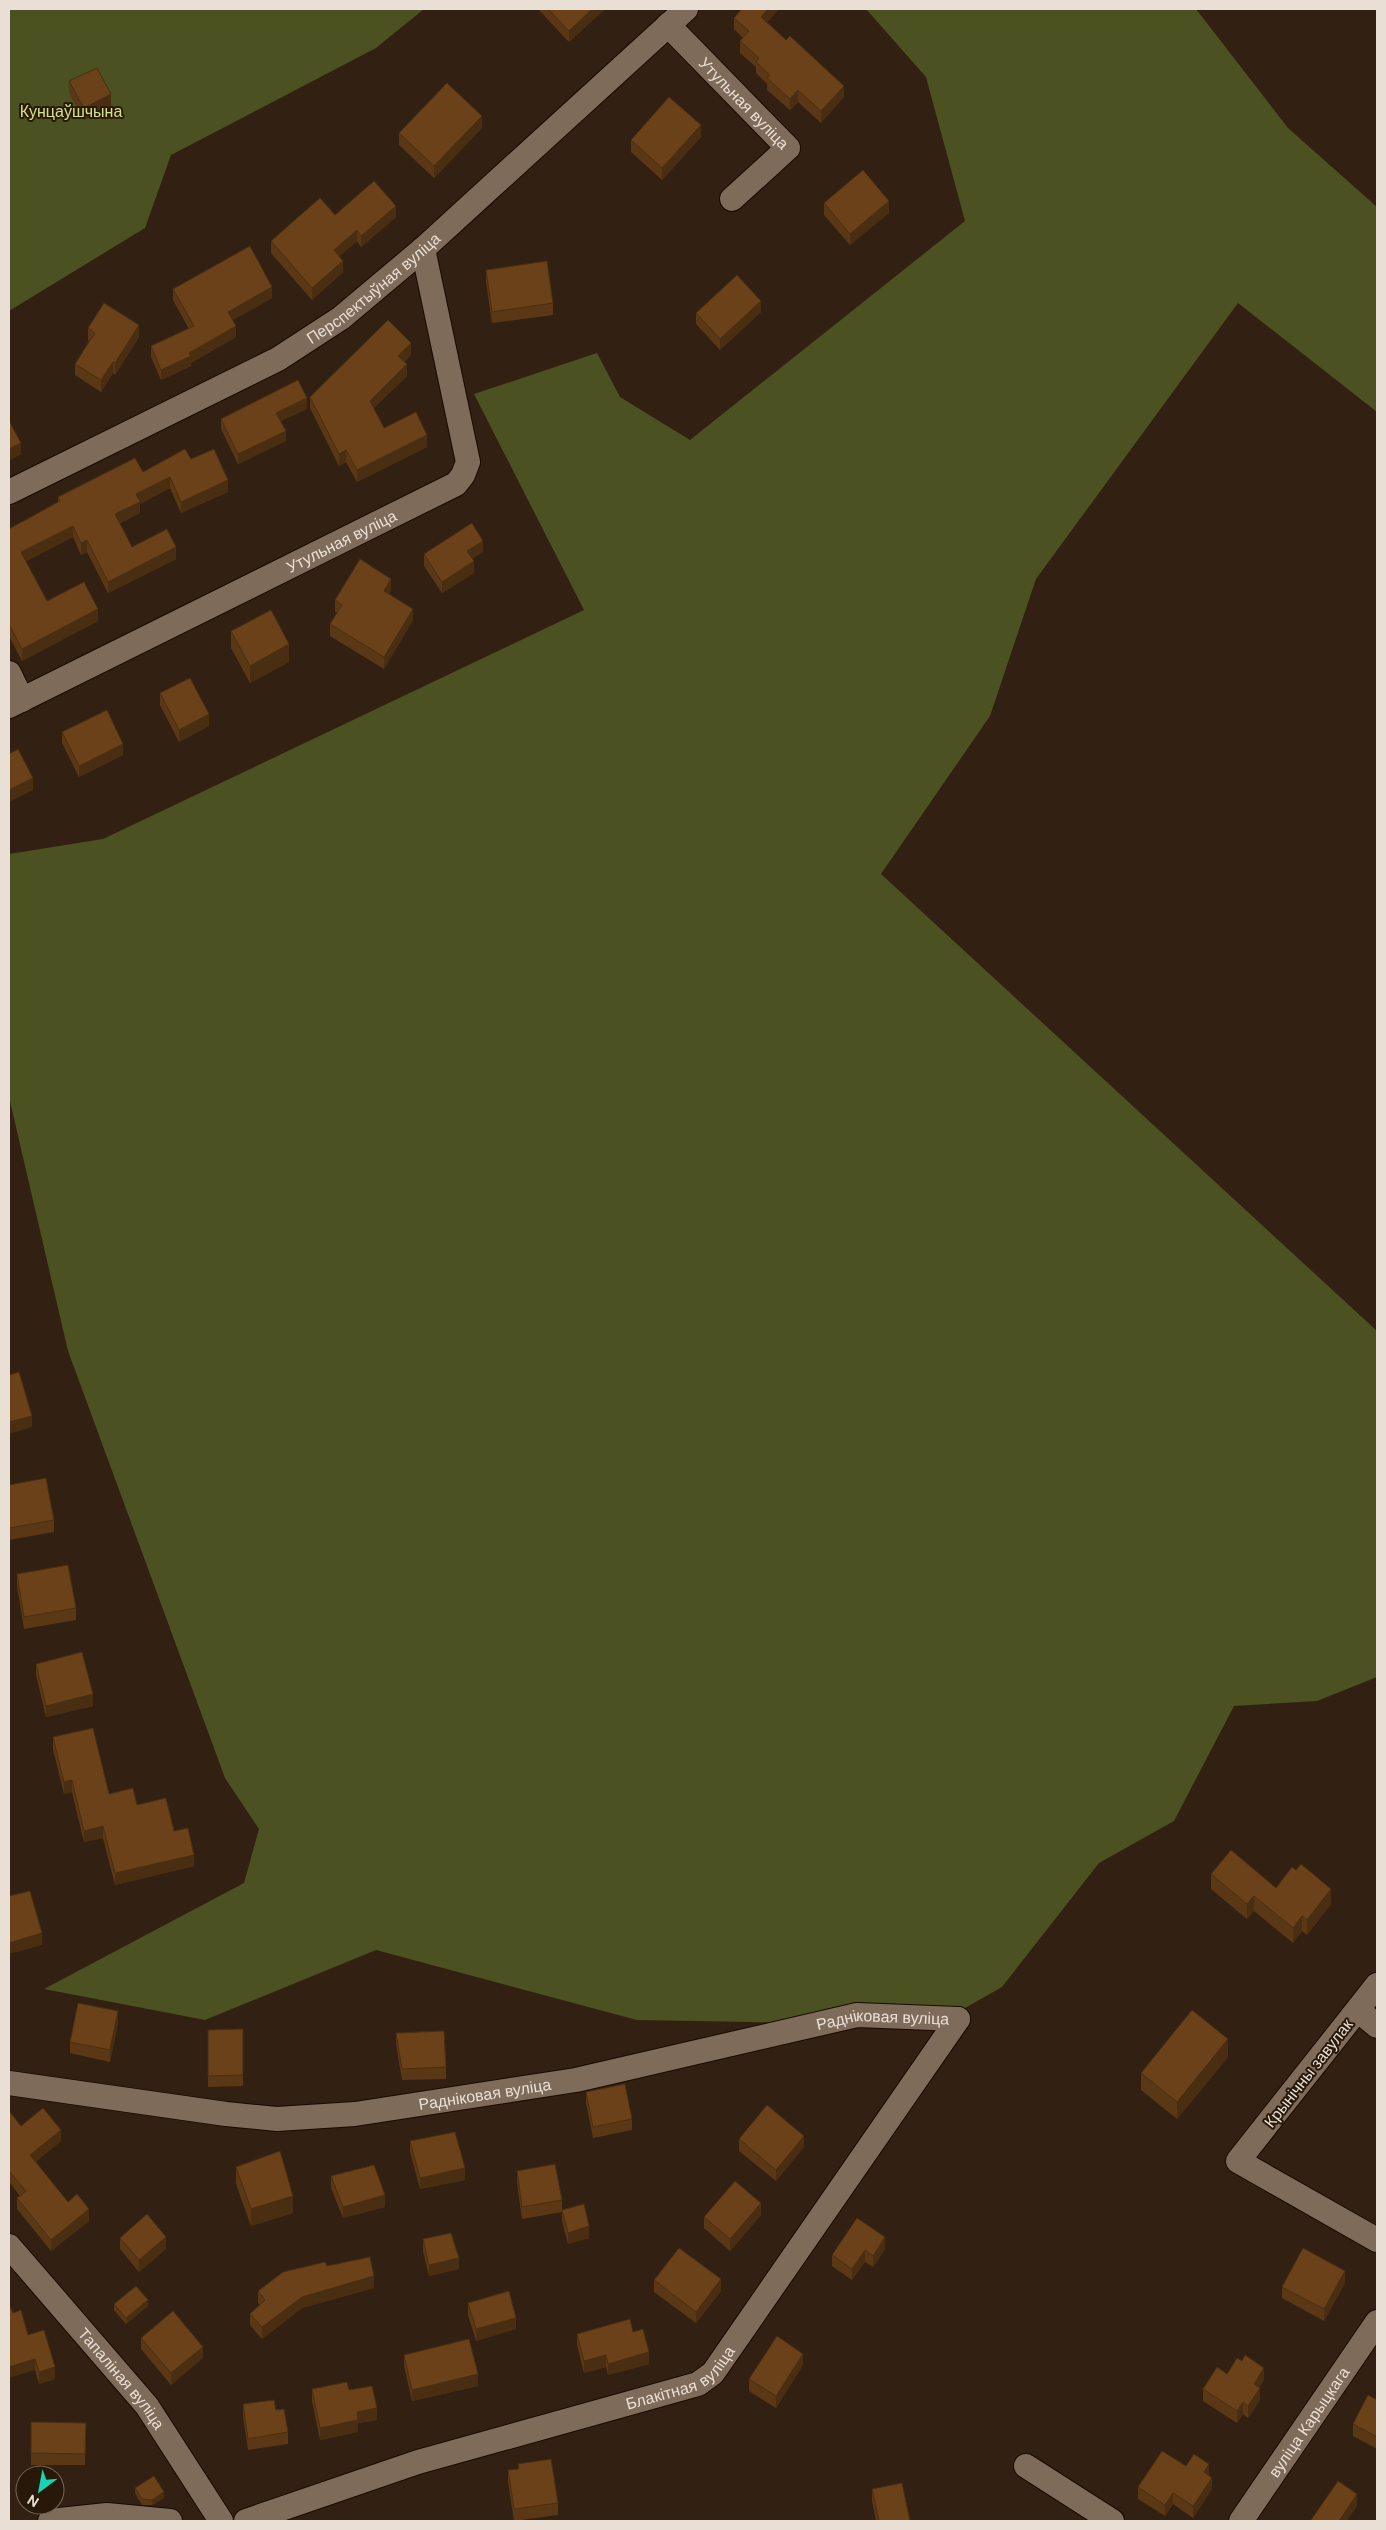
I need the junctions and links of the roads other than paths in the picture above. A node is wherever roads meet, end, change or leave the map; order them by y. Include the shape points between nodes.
1 (686, 9) edge
2 (668, 25) junction
3 (732, 199) dead end
4 (423, 249) junction
5 (9, 492) edge
6 (9, 673) edge
7 (15, 703) edge
8 (1377, 1985) edge
9 (1358, 2010) junction
10 (958, 2019) joint
11 (1377, 2026) edge
12 (9, 2083) edge
13 (1377, 2240) edge
14 (9, 2246) edge
15 (1377, 2322) edge
16 (1026, 2466) dead end
17 (50, 2521) edge
18 (170, 2521) edge
19 (221, 2521) edge
20 (246, 2521) edge
21 (1112, 2521) edge
22 (1241, 2521) edge

1 - 2 street, Перспектыўная вуліца
2 - 3 street, Утульная вуліца via 788,148
2 - 4 street, Перспектыўная вуліца
4 - 5 street, Перспектыўная вуліца via 341,318 278,359
4 - 7 street, Утульная вуліца via 468,462 456,484
6 - 7 street
8 - 9 street, Крынічны завулак
9 - 11 street
9 - 13 street, Крынічны завулак via 1238,2161
10 - 12 street, Радніковая вуліца via 857,2016 576,2080 355,2114 277,2119
10 - 20 street, Блакітная вуліца via 713,2373 698,2384 418,2462
14 - 19 street, Тапаліная вуліца via 147,2406
15 - 22 street, вуліца Карыцкага
16 - 21 street
17 - 18 street via 107,2515

